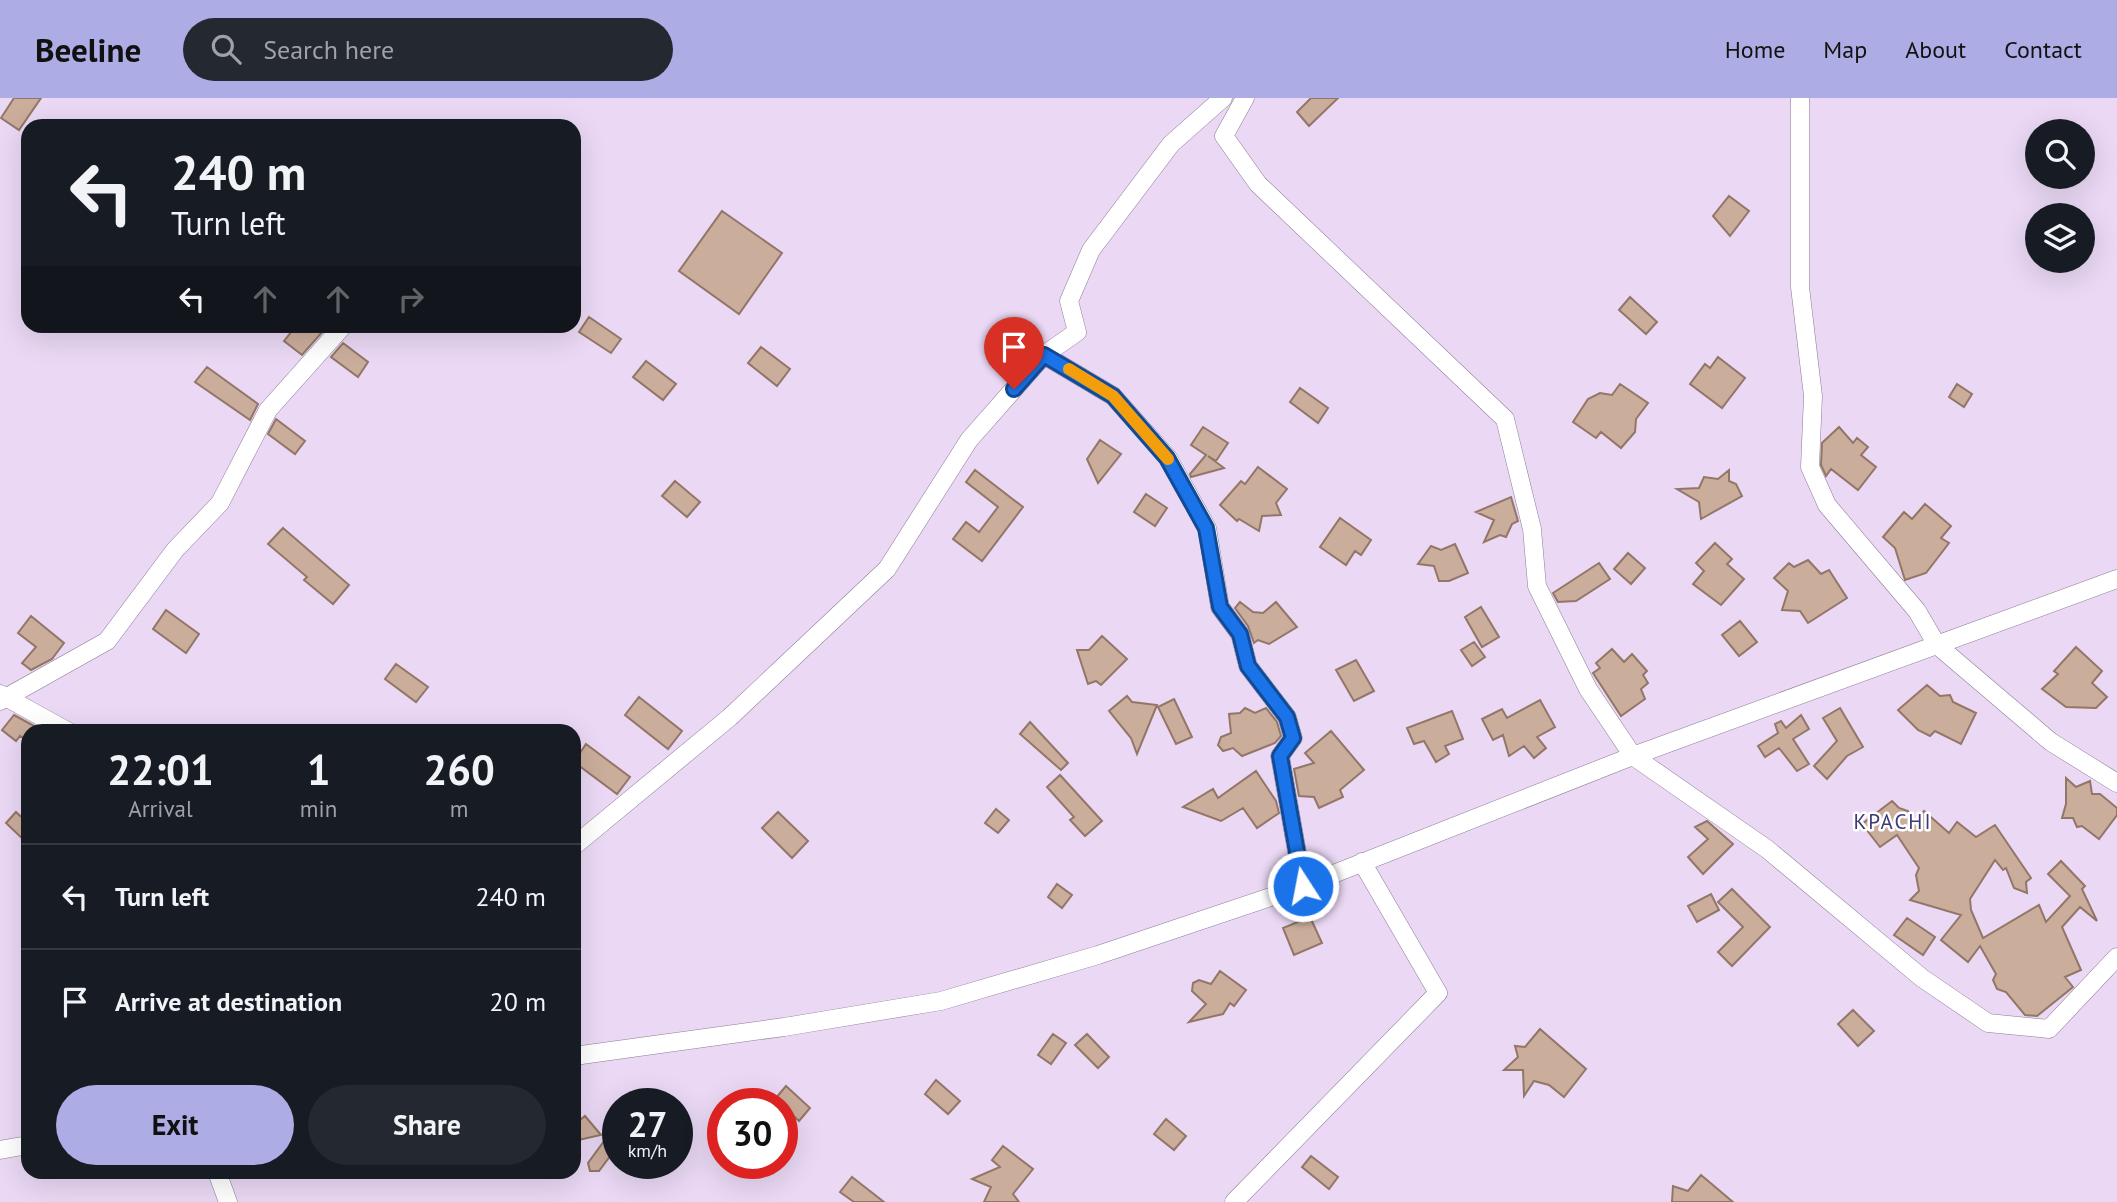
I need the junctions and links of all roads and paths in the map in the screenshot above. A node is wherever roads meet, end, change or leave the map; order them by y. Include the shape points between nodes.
1 (1223, 98) edge
2 (1245, 98) edge
3 (1800, 98) edge
4 (337, 333) edge
5 (1044, 355) junction
6 (2117, 579) edge
7 (1937, 645) junction
8 (1, 697) edge
9 (56, 724) edge
10 (1633, 755) junction
11 (2117, 783) edge
12 (581, 840) edge
13 (1362, 862) junction
14 (1303, 886) junction
15 (2117, 957) edge
16 (581, 1055) edge
17 (21, 1146) edge
18 (0, 1150) edge
19 (219, 1179) edge
20 (228, 1202) edge
21 (1234, 1202) edge

1 - 5 street via 1171,144 1091,250 1069,301 1077,332
2 - 10 street via 1224,136 1258,184 1505,419 1532,529 1537,586 1588,689
3 - 7 street via 1800,287 1813,396 1810,467 1828,505 1917,611
4 - 8 street via 268,410 220,502 174,550 107,641
5 - 12 street via 970,440 887,569 730,717
5 - 14 street via 1113,396 1167,458 1206,528 1220,607 1240,634 1248,666 1287,717 1293,738 1280,756
6 - 7 street
7 - 10 street
7 - 11 street via 2051,742
8 - 9 street via 16,700
10 - 13 street
10 - 15 street via 1768,849 1922,978 1988,1023 2049,1029
13 - 14 street
13 - 21 street via 1438,992
14 - 16 street via 1098,955 941,1001
17 - 18 street
19 - 20 street

